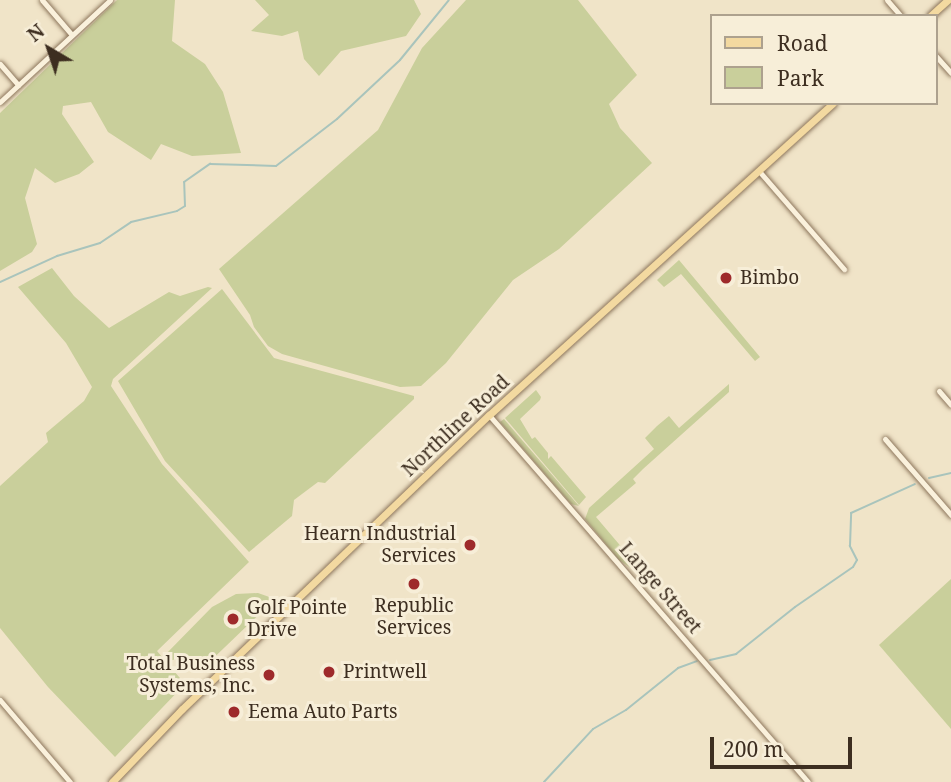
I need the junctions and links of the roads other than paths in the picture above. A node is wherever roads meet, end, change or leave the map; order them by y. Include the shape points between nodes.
1 (42, 0) edge
2 (110, 0) edge
3 (887, 0) edge
4 (948, 0) edge
5 (899, 14) edge
6 (932, 14) edge
7 (72, 35) junction
8 (937, 57) edge
9 (0, 64) edge
10 (951, 73) edge
11 (18, 85) junction
12 (0, 102) edge
13 (831, 105) edge
14 (760, 171) junction
15 (844, 269) dead end
16 (939, 391) dead end
17 (951, 405) edge
18 (489, 415) junction
19 (885, 439) dead end
20 (950, 511) edge
21 (0, 701) edge
22 (70, 782) edge
23 (112, 782) edge
24 (807, 782) edge

1 - 7 street
2 - 7 street
3 - 5 street
4 - 6 main road
7 - 11 street
8 - 10 street
9 - 11 street
11 - 12 street
13 - 14 main road, Northline Road
14 - 15 street
14 - 18 main road, Northline Road
16 - 17 street
18 - 23 main road, Northline Road
18 - 24 street, Lange Street
19 - 20 street
21 - 22 street

